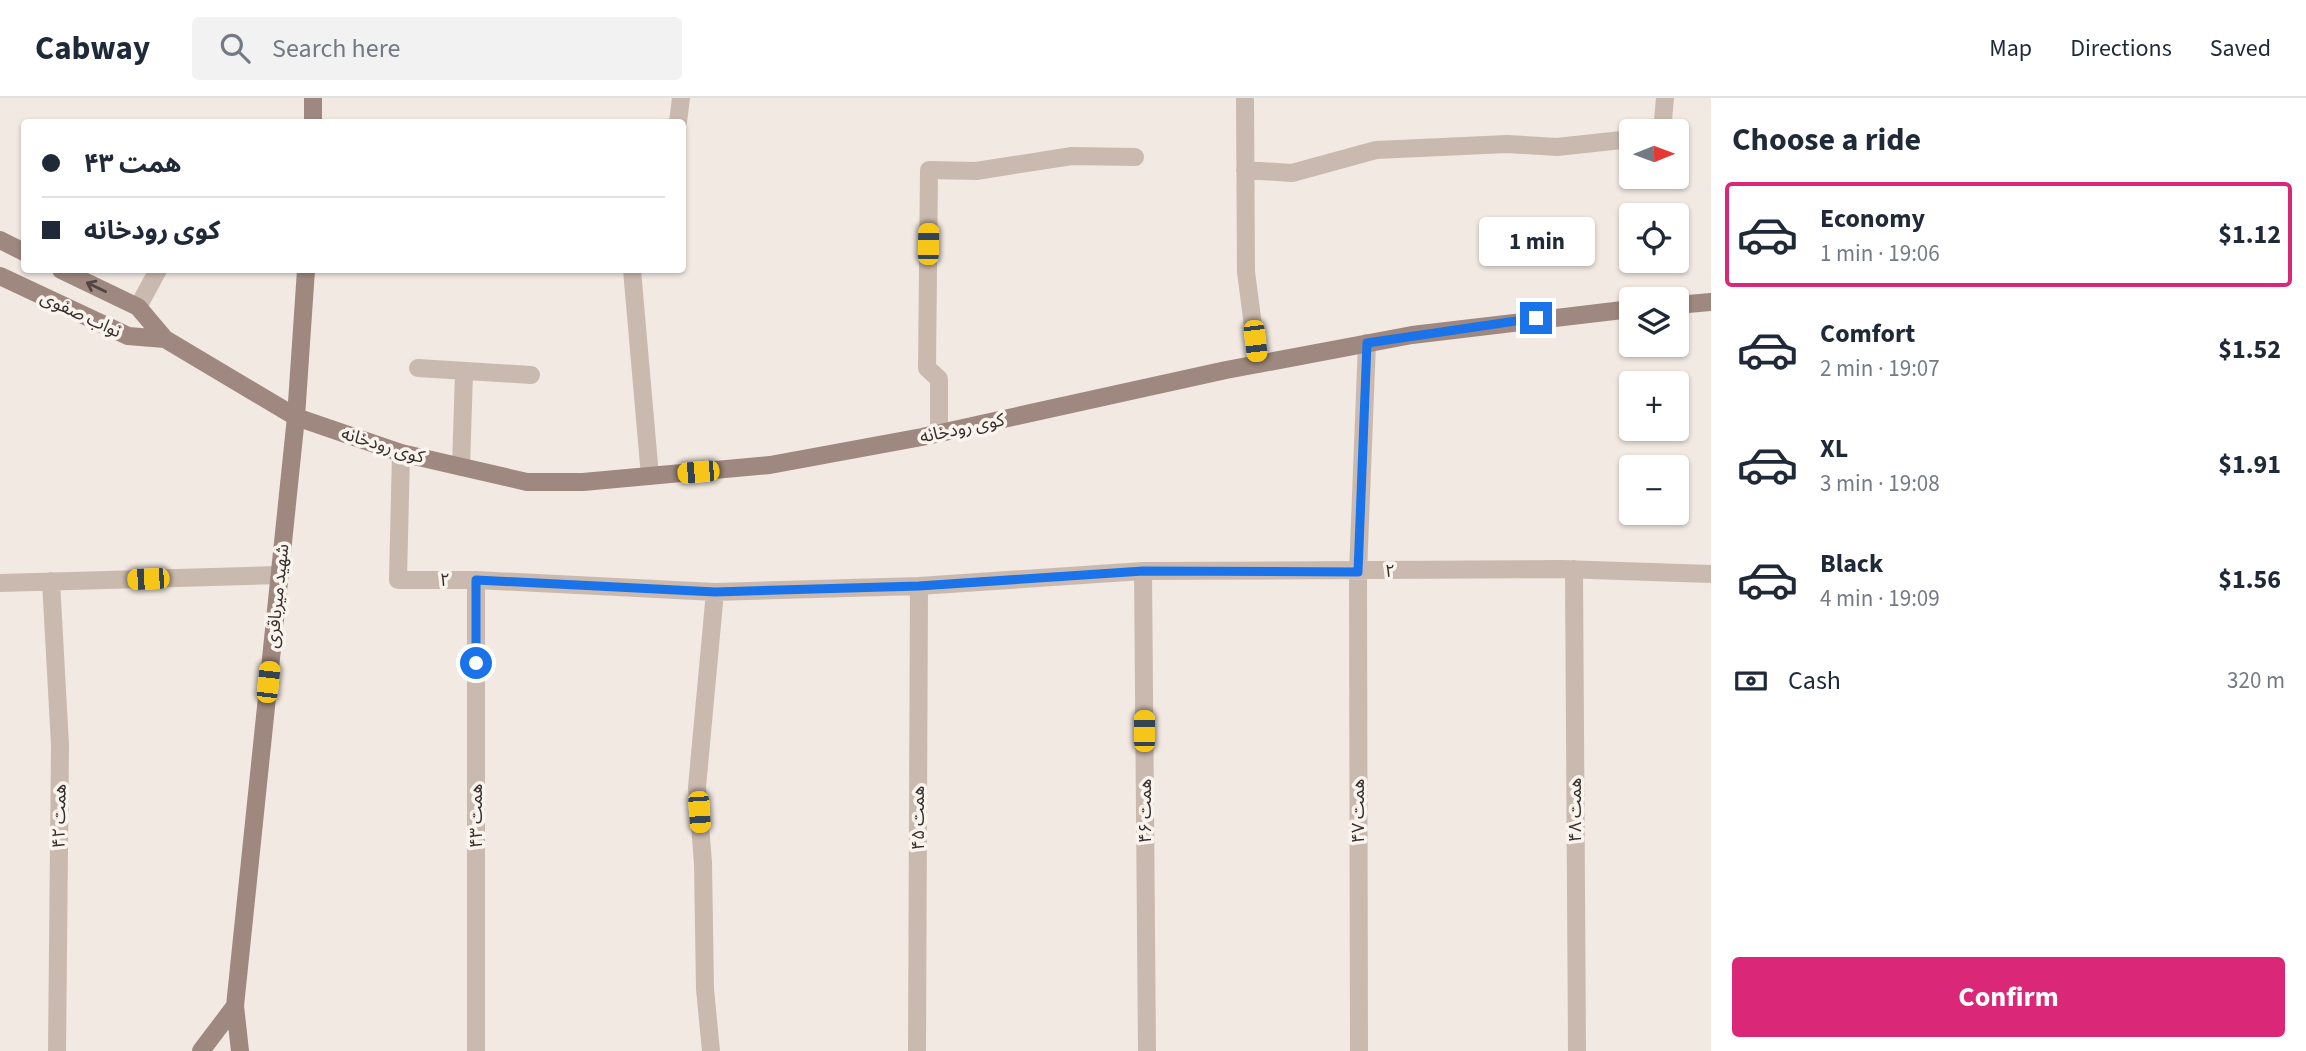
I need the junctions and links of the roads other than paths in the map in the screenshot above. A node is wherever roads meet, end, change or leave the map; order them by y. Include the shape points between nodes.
1 (313, 98) edge
2 (681, 98) edge
3 (1245, 98) edge
4 (1665, 98) edge
5 (313, 119) edge
6 (678, 119) edge
7 (1663, 119) edge
8 (1619, 140) edge
9 (1135, 157) dead end
10 (1245, 170) junction
11 (0, 240) edge
12 (21, 250) edge
13 (67, 273) edge
14 (156, 273) edge
15 (306, 273) edge
16 (632, 273) edge
17 (0, 276) edge
18 (1711, 302) edge
19 (1689, 304) edge
20 (138, 307) junction
21 (1619, 310) edge
22 (165, 339) junction
23 (1367, 343) junction
24 (1258, 364) junction
25 (418, 368) dead end
26 (464, 373) junction
27 (531, 374) dead end
28 (296, 418) junction
29 (939, 433) junction
30 (401, 453) junction
31 (461, 467) junction
32 (650, 476) junction
33 (1574, 569) junction
34 (1143, 571) junction
35 (1358, 572) junction
36 (1711, 574) edge
37 (279, 575) junction
38 (476, 580) junction
39 (51, 582) junction
40 (0, 583) edge
41 (919, 586) junction
42 (715, 592) junction
43 (235, 1006) junction
44 (57, 1051) edge
45 (201, 1051) edge
46 (240, 1051) edge
47 (476, 1051) edge
48 (711, 1051) edge
49 (917, 1051) edge
50 (1147, 1051) edge
51 (1359, 1051) edge
52 (1577, 1051) edge

1 - 5 street
2 - 6 street
3 - 10 street
4 - 7 street
8 - 10 street via 1557,147 1507,144 1376,150 1292,173
9 - 29 street via 1072,156 976,171 929,170 927,368 939,379
10 - 24 street via 1246,272
11 - 12 street
20 -> 13 street, نواب صفوی
14 - 20 street
15 - 28 street, شهید میرباقری
16 - 32 street
17 - 22 street, نواب صفوی via 128,336
18 - 19 street
20 - 22 street, نواب صفوی
21 - 23 street, کوی رودخانه
22 - 28 street, نواب صفوی
23 - 24 street, کوی رودخانه
23 - 35 street, همت ۴۷
24 - 29 street, کوی رودخانه
25 - 26 street
26 - 27 street
26 - 31 street
28 - 30 street, کوی رودخانه
28 - 37 street, شهید میرباقری
29 - 32 street, کوی رودخانه via 770,465
30 - 31 street, کوی رودخانه
30 - 38 street, ۲ via 398,580
31 - 32 street, کوی رودخانه via 527,482
33 - 35 street, ۲
33 - 36 street, ۲
33 - 52 street, همت ۴۸
34 - 35 street, ۲
34 - 41 street, ۲
34 - 50 street, همت ۴۶
35 - 51 street, همت ۴۷
37 - 39 street
37 - 43 street, شهید میرباقری
38 - 42 street, ۲
38 - 47 street, همت ۴۳
39 - 40 street
39 - 44 street, همت ۴۲ via 60,745
41 - 42 street, ۲
41 - 49 street, همت ۴۵
42 - 48 street via 697,787
43 - 45 street
43 - 46 street, شهید میرباقری

